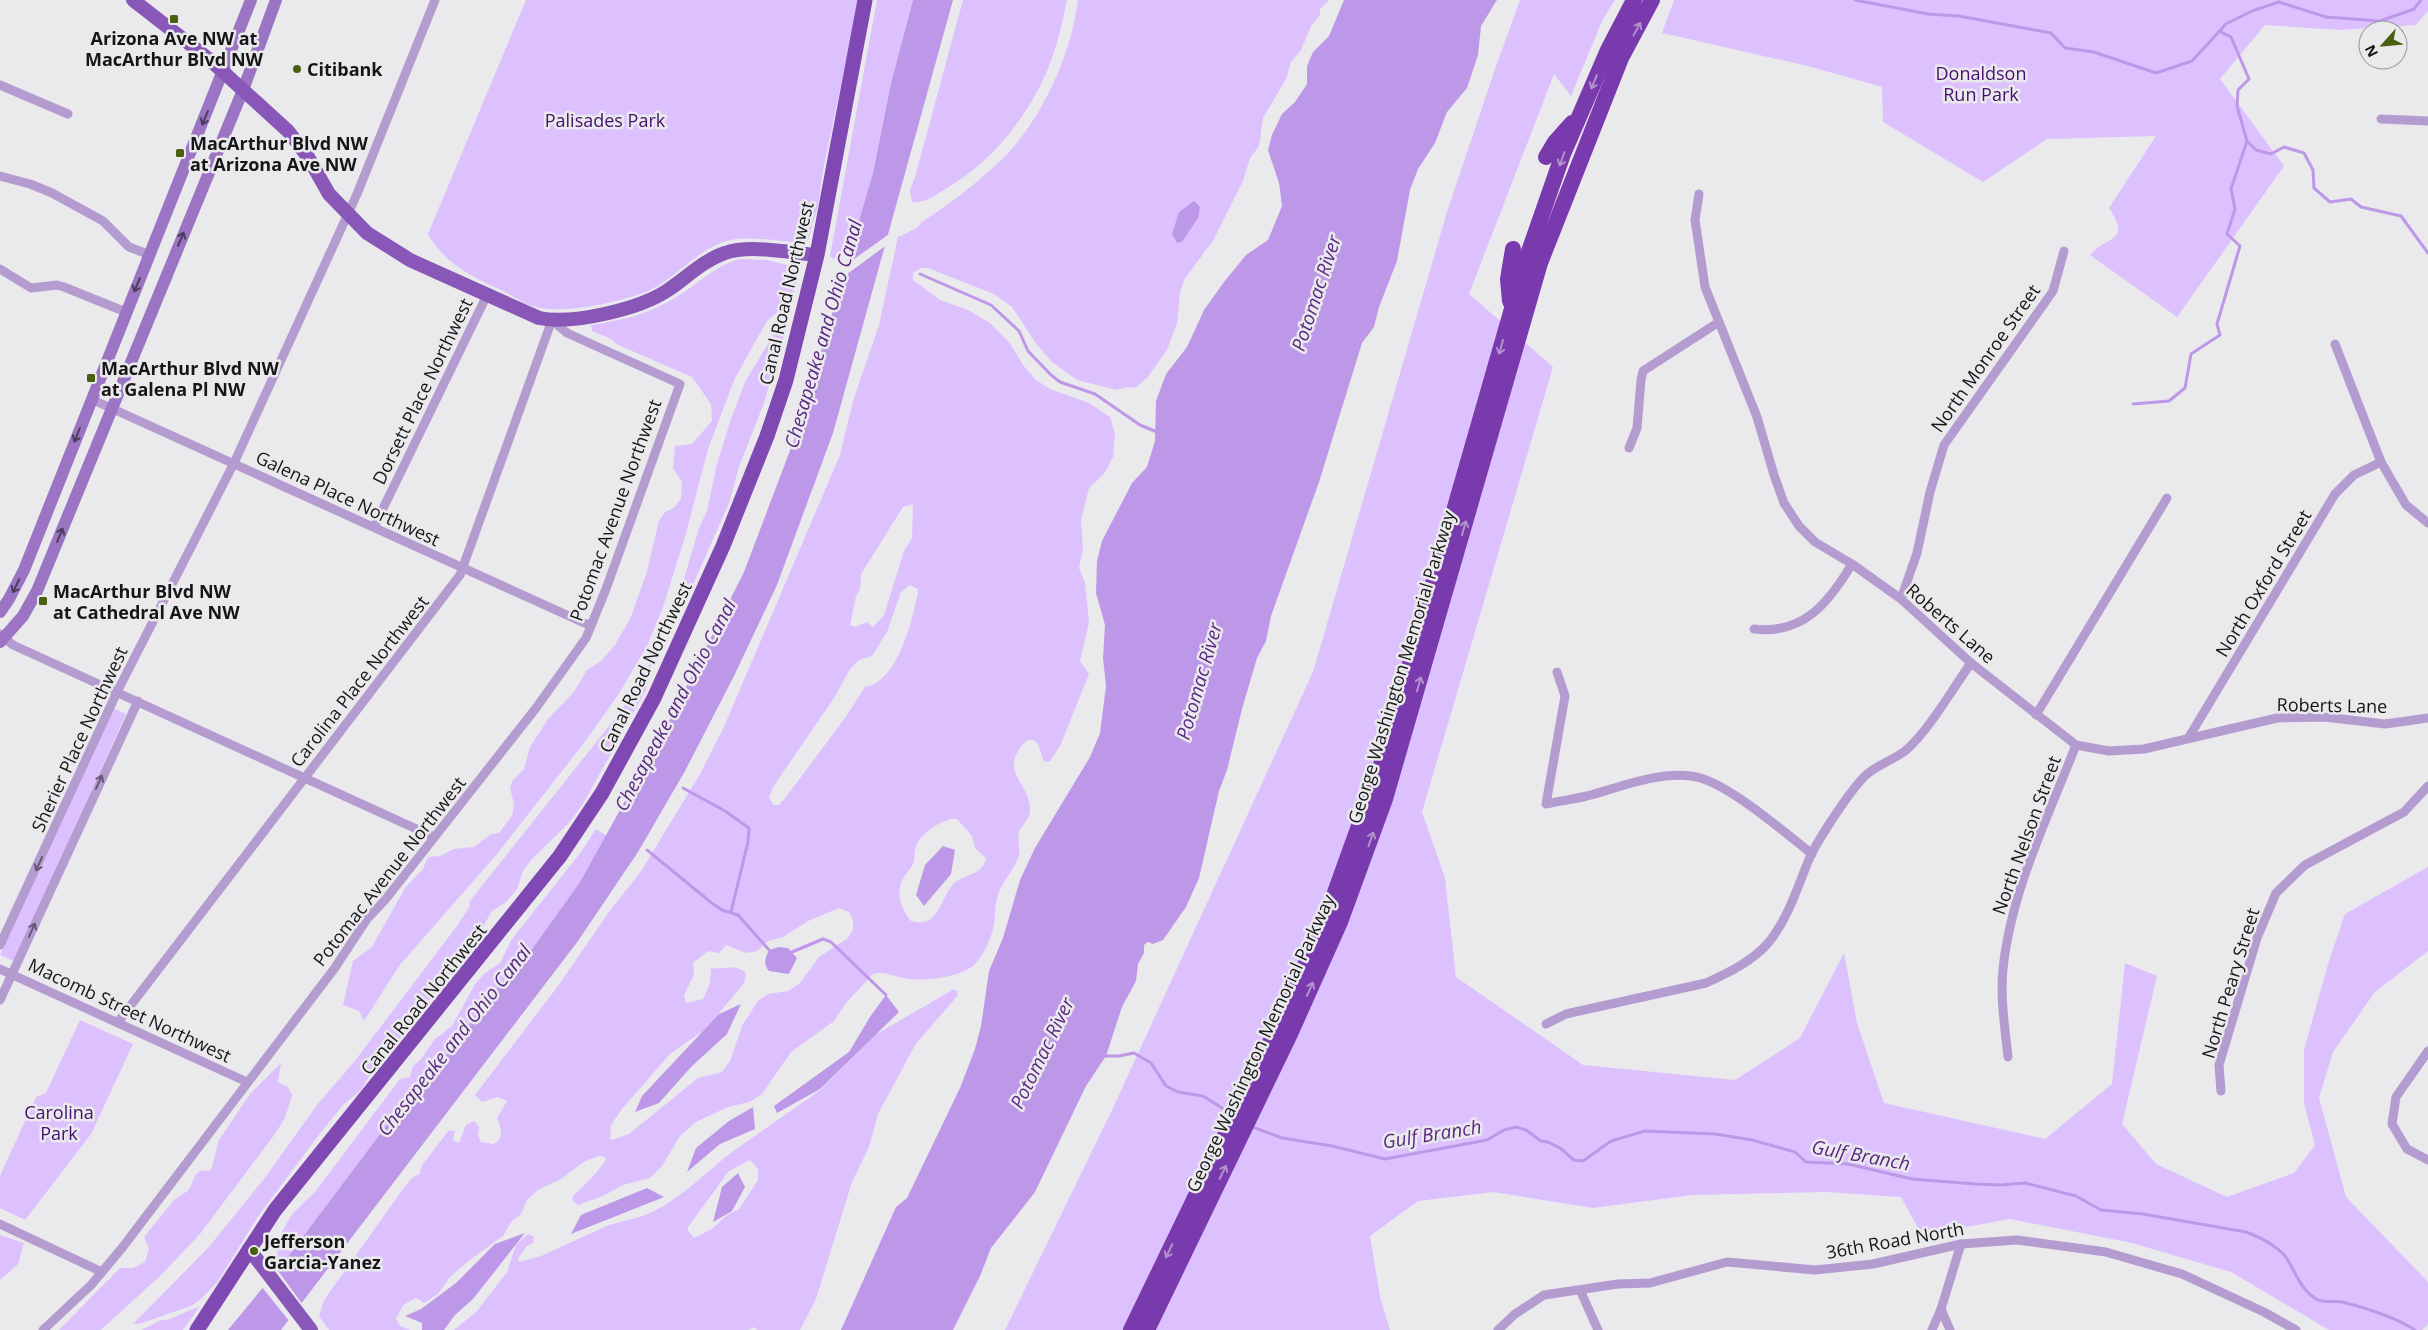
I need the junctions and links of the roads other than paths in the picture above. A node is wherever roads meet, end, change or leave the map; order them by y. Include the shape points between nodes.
1 (133, 0) edge
2 (252, 0) edge
3 (276, 0) edge
4 (436, 0) edge
5 (865, 0) edge
6 (1634, 0) edge
7 (1652, 0) edge
8 (1614, 54) junction
9 (223, 73) junction
10 (0, 85) edge
11 (243, 90) junction
12 (68, 114) dead end
13 (1580, 114) junction
14 (2381, 118) dead end
15 (2428, 121) edge
16 (1546, 157) dead end
17 (0, 176) edge
18 (1699, 194) dead end
19 (347, 215) junction
20 (1513, 249) dead end
21 (2064, 252) dead end
22 (150, 255) junction
23 (817, 255) junction
24 (0, 269) edge
25 (486, 295) junction
26 (126, 312) junction
27 (1511, 312) junction
28 (552, 320) junction
29 (1719, 322) junction
30 (2335, 344) dead end
31 (91, 399) junction
32 (111, 408) junction
33 (1630, 448) dead end
34 (2381, 462) junction
35 (234, 463) junction
36 (2167, 498) dead end
37 (2428, 523) edge
38 (374, 527) junction
39 (1852, 564) junction
40 (464, 568) junction
41 (1901, 600) junction
42 (0, 612) edge
43 (591, 626) junction
44 (1754, 629) dead end
45 (1, 638) edge
46 (1971, 663) junction
47 (1557, 672) dead end
48 (117, 692) junction
49 (138, 701) junction
50 (2036, 715) junction
51 (2428, 718) edge
52 (2189, 737) junction
53 (2076, 745) junction
54 (304, 778) junction
55 (2428, 786) edge
56 (434, 837) junction
57 (1812, 854) junction
58 (0, 945) edge
59 (0, 969) edge
60 (12, 974) junction
61 (0, 1000) edge
62 (118, 1022) junction
63 (1546, 1024) dead end
64 (1284, 1030) junction
65 (2428, 1051) edge
66 (2008, 1057) dead end
67 (247, 1082) junction
68 (2221, 1091) dead end
69 (2428, 1160) edge
70 (1196, 1211) junction
71 (0, 1224) edge
72 (1961, 1244) junction
73 (249, 1249) junction
74 (102, 1272) junction
75 (1580, 1290) junction
76 (1941, 1309) junction
77 (43, 1330) edge
78 (196, 1330) edge
79 (311, 1330) edge
80 (1131, 1330) edge
81 (1147, 1330) edge
82 (1498, 1330) edge
83 (1598, 1330) edge
84 (1932, 1330) edge
85 (1950, 1330) edge
86 (2296, 1330) edge

1 - 9 main road via 173,29
2 - 9 main road
3 - 11 main road
4 - 19 street, Sherier Place Northwest
5 - 23 highway, Canal Road Northwest
6 - 8 highway, George Washington Memorial Parkway
8 -> 7 highway, George Washington Memorial Parkway
8 -> 13 highway, George Washington Memorial Parkway
64 -> 8 highway, George Washington Memorial Parkway via 1340,922 1385,799 1540,264
9 - 11 main road
9 -> 22 main road
10 - 12 street
11 - 19 main road via 293,136
32 -> 11 main road
13 - 16 highway
13 -> 27 highway, George Washington Memorial Parkway via 1557,171
14 - 15 street
17 - 22 street via 52,194 103,221 128,247
18 - 29 street, Roberts Lane via 1695,220 1705,287
19 - 25 main road via 392,251
19 - 35 street, Sherier Place Northwest
20 - 27 highway via 1508,279
21 - 41 street, North Monroe Street via 2052,291 1944,445 1917,553
22 -> 26 main road
23 - 28 main road via 733,251 713,259 641,304
23 - 73 highway, Canal Road Northwest via 786,380 749,482 667,672 606,786 548,873 275,1210
24 - 26 street via 31,288 57,285
25 - 28 main road via 539,318
25 - 38 street, Dorsett Place Northwest
26 - 31 main road
27 -> 64 highway, George Washington Memorial Parkway via 1381,766
28 - 40 street, Carolina Place Northwest
28 - 43 street, Potomac Avenue Northwest via 567,333 680,384
29 - 33 street via 1643,371 1637,428
29 - 39 street, Roberts Lane via 1757,417 1784,503 1799,526 1815,542
30 - 34 street
31 - 32 street, Galena Place Northwest
31 -> 42 main road via 24,570
32 - 35 street, Galena Place Northwest
45 -> 32 main road via 23,616 38,590
34 - 37 street via 2406,505
34 - 52 street, North Oxford Street via 2354,475 2335,494
35 - 38 street, Galena Place Northwest
35 - 48 street, Sherier Place Northwest
36 - 50 street
38 - 40 street, Galena Place Northwest
39 - 41 street, Roberts Lane
39 - 44 street via 1834,594 1812,616 1770,631
40 - 43 street, Galena Place Northwest
40 - 54 street, Carolina Place Northwest
41 - 46 street, Roberts Lane
43 - 56 street, Potomac Avenue Northwest via 555,683
45 - 48 street
46 - 50 street, Roberts Lane
46 - 57 street via 1905,751 1866,774
47 - 57 street via 1566,696 1546,804 1653,778 1692,776 1723,789 1753,808
48 - 49 street
48 -> 58 street, Sherier Place Northwest
49 - 54 street
60 -> 49 street, Sherier Place Northwest
50 - 53 street, Roberts Lane
51 - 52 street, Roberts Lane via 2385,724 2324,717 2277,718
52 - 53 street, Roberts Lane via 2144,750 2109,751
53 - 66 street, North Nelson Street via 2012,916 2002,970
54 - 56 street
54 - 62 street, Carolina Place Northwest
55 - 68 street, North Peary Street via 2404,812 2305,865 2276,893 2257,938 2219,1065
56 - 67 street, Potomac Avenue Northwest via 367,919
57 - 63 street via 1780,926 1768,943 1726,974 1706,982 1566,1014
59 - 60 street, Macomb Street Northwest
60 - 61 street, Sherier Place Northwest
60 - 62 street, Macomb Street Northwest
62 - 67 street, Macomb Street Northwest
64 - 70 highway, George Washington Memorial Parkway
65 - 69 street via 2396,1097 2392,1124 2407,1149
67 - 74 street, Potomac Avenue Northwest
70 -> 80 highway, George Washington Memorial Parkway
70 - 81 highway, George Washington Memorial Parkway
71 - 74 street
72 - 75 street, 36th Road North via 1873,1264 1815,1270 1727,1262 1650,1283
72 - 76 street
72 - 86 street, 36th Road North via 2017,1240 2106,1252 2182,1274
73 - 78 highway, Canal Road Northwest
73 - 79 main road
74 - 77 street, Potomac Avenue Northwest
75 - 82 street, 36th Road North via 1544,1295
75 - 83 street
76 - 84 street
76 - 85 street

